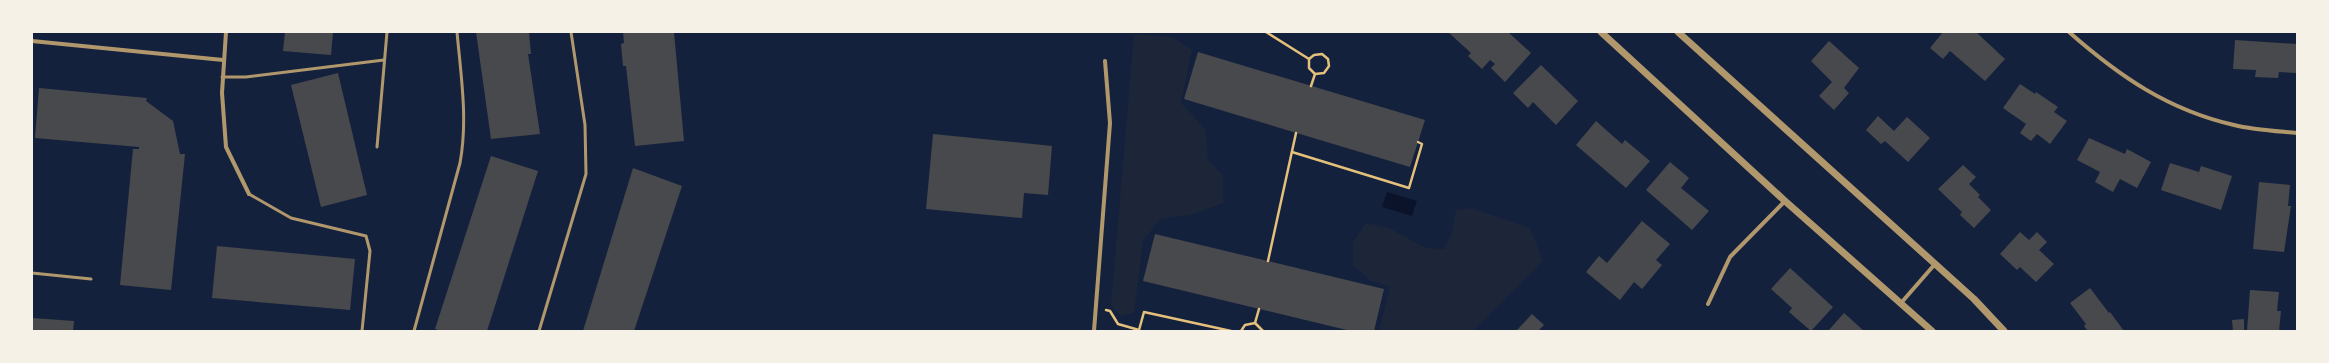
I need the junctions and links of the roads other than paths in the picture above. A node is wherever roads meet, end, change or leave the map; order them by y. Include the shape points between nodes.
1 (226, 32) edge
2 (387, 32) edge
3 (457, 32) edge
4 (571, 32) edge
5 (1678, 32) edge
6 (2069, 32) edge
7 (1603, 33) edge
8 (32, 41) edge
9 (223, 60) junction
10 (384, 60) junction
11 (1105, 60) dead end
12 (222, 77) junction
13 (2297, 133) edge
14 (377, 147) dead end
15 (249, 194) joint
16 (1785, 200) junction
17 (1935, 264) junction
18 (32, 273) edge
19 (91, 279) dead end
20 (1901, 303) junction
21 (1708, 304) dead end
22 (362, 331) edge
23 (414, 331) edge
24 (540, 331) edge
25 (1094, 331) edge
26 (1932, 331) edge
27 (2004, 331) edge

1 - 9 street
2 - 10 lane
3 - 23 lane via 464,142
4 - 24 lane via 585,125 586,174
5 - 17 street
6 - 13 street via 2132,82 2163,101 2200,116 2235,126
7 - 16 street
8 - 9 street
9 - 12 street
10 - 12 lane via 246,77
10 - 14 lane
11 - 25 street via 1110,123
12 - 15 street via 226,147
15 - 22 lane via 291,218 366,236 370,250
16 - 20 street
16 - 21 street via 1730,257
17 - 20 street
17 - 27 street via 1974,299
18 - 19 lane
20 - 26 street

